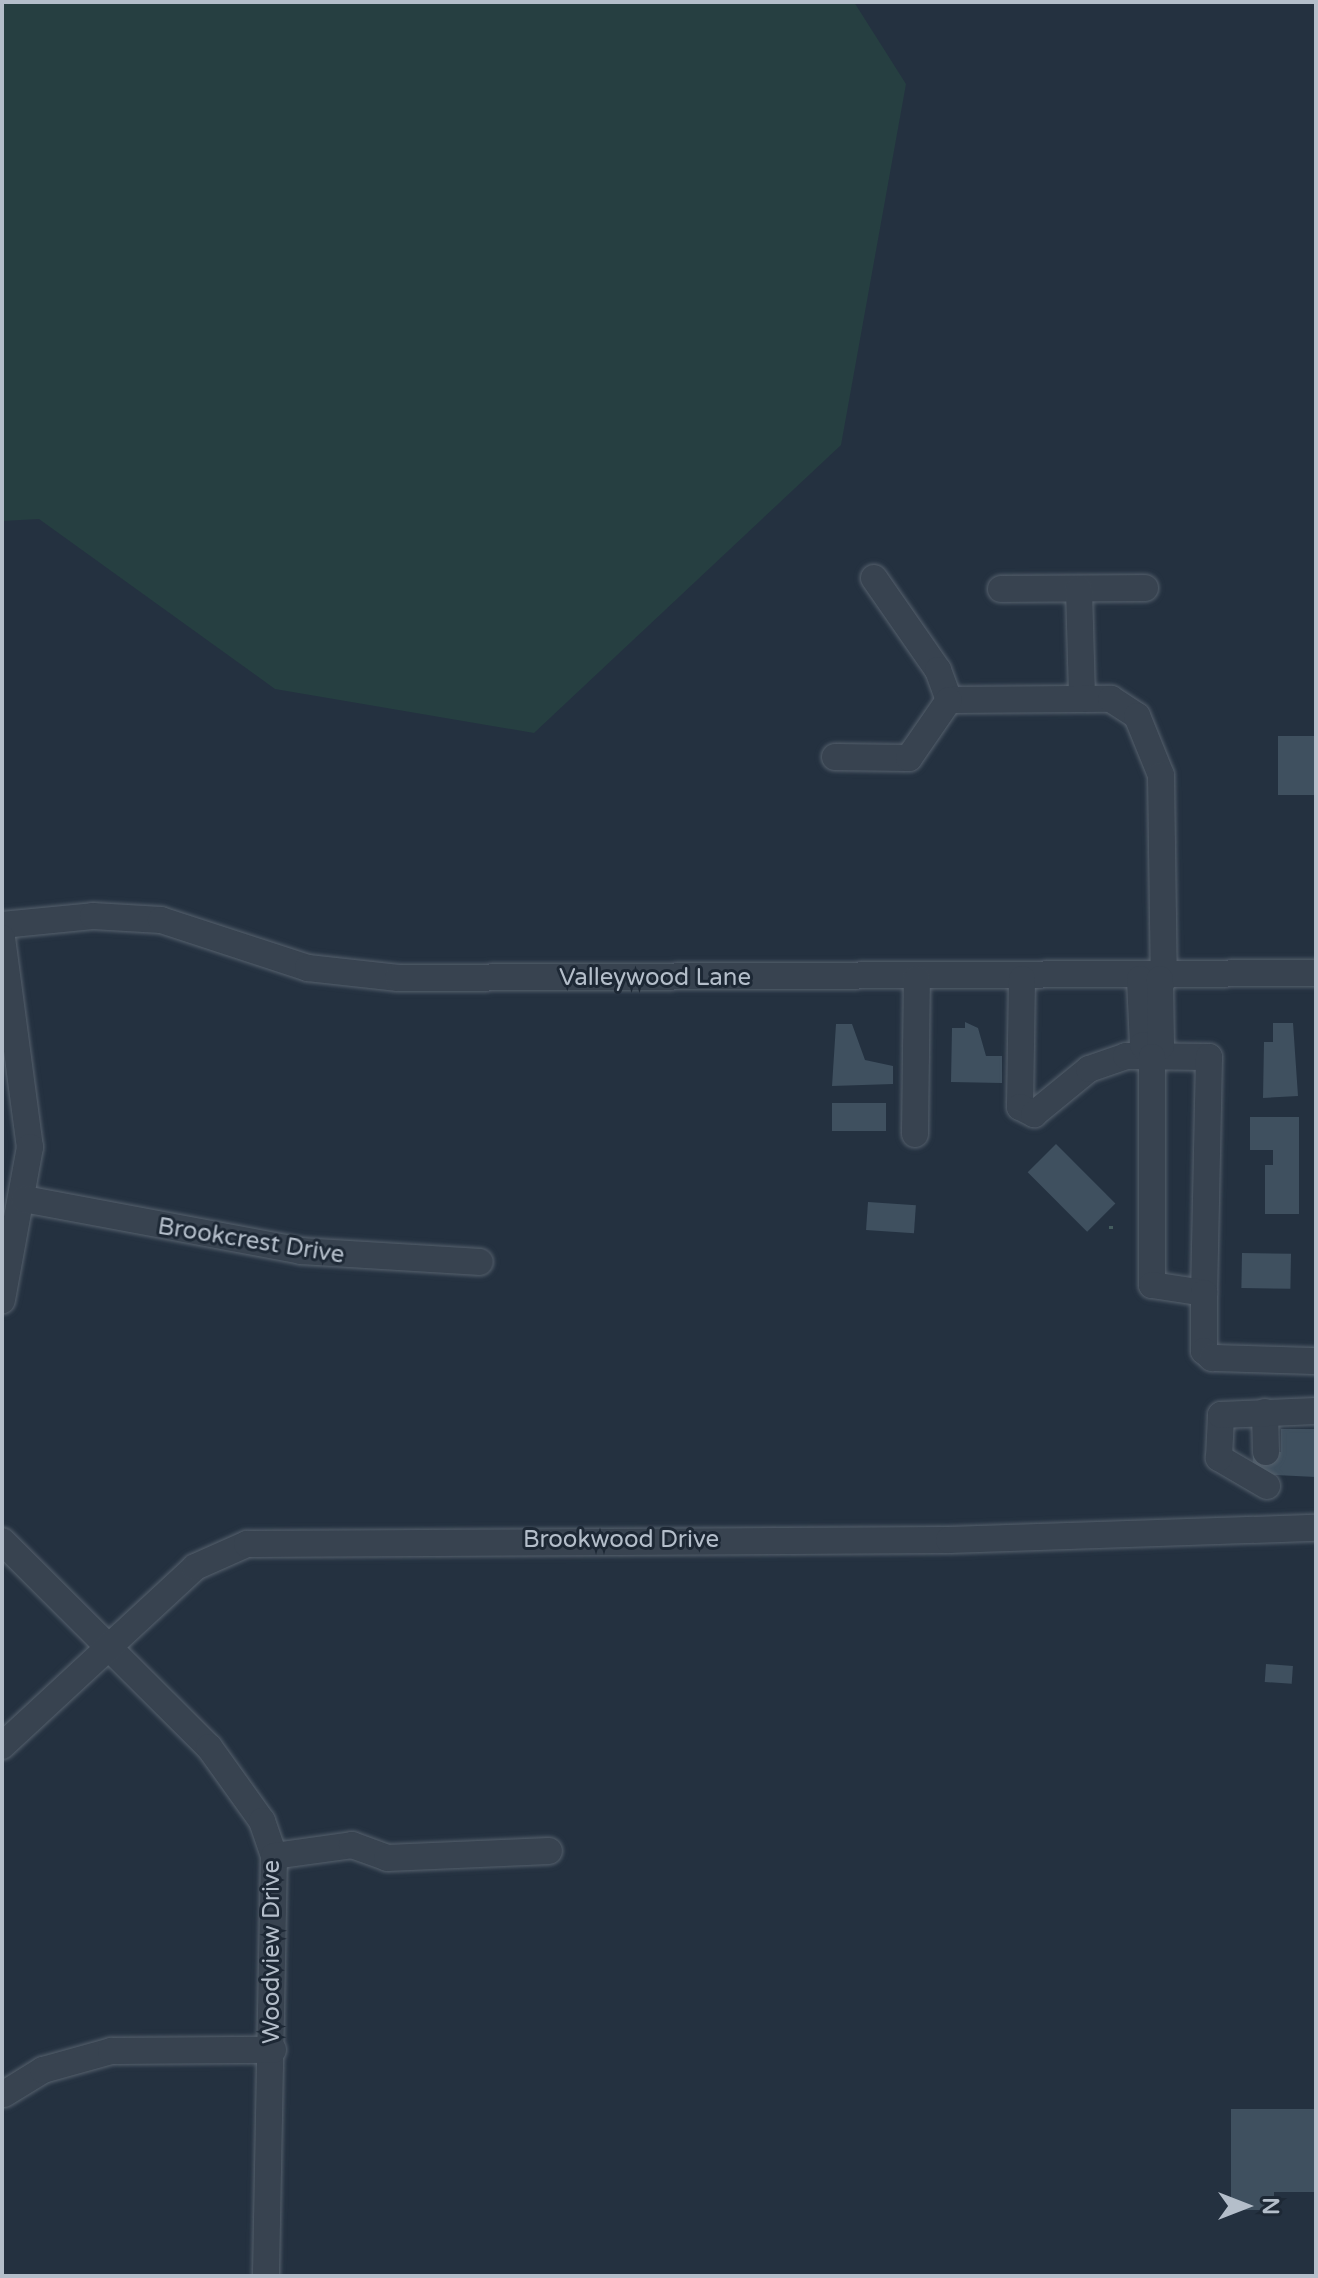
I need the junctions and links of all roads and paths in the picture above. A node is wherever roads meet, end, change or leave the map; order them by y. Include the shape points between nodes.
1 (874, 578) dead end
2 (1145, 588) dead end
3 (1001, 589) dead end
4 (1079, 589) junction
5 (1082, 699) junction
6 (949, 700) junction
7 (835, 757) dead end
8 (2, 925) edge
9 (2, 938) edge
10 (1316, 973) edge
11 (917, 979) junction
12 (1022, 979) junction
13 (1155, 979) junction
14 (1152, 1057) junction
15 (915, 1134) dead end
16 (24, 1199) junction
17 (480, 1262) dead end
18 (1204, 1293) junction
19 (2, 1300) edge
20 (1316, 1361) edge
21 (1316, 1411) edge
22 (1265, 1412) junction
23 (1266, 1471) junction
24 (1316, 1528) edge
25 (1269, 1529) junction
26 (2, 1541) edge
27 (108, 1640) junction
28 (2, 1746) edge
29 (549, 1851) dead end
30 (274, 1856) junction
31 (273, 2050) junction
32 (4, 2094) dead end
33 (266, 2276) edge

1 - 6 street via 938,670
2 - 4 street
3 - 4 street
4 - 5 street
5 - 6 street
5 - 13 street via 1124,705 1157,752
6 - 7 street via 909,758
8 - 11 street, Valleywood Lane via 93,916 161,920 295,965 398,978
9 - 16 street via 26,1078
10 - 13 street, Valleywood Lane
11 - 12 street, Valleywood Lane
11 - 15 street
12 - 13 street, Valleywood Lane
12 - 14 street via 1020,1107 1034,1114 1089,1069 1126,1056
13 - 14 street via 1161,1046
14 - 18 street via 1152,1285
14 - 18 street via 1209,1057
16 - 17 street, Brookcrest Drive via 301,1251
16 - 19 street
18 - 20 street via 1204,1351 1212,1358
21 - 22 street
22 - 23 street
22 - 23 street via 1221,1415 1219,1458
23 - 25 street
24 - 25 street, Brookwood Drive
25 - 27 street, Brookwood Drive via 949,1540 272,1540 221,1551
26 - 27 street, Woodview Drive
27 - 28 street, Brookwood Drive
27 - 30 street, Woodview Drive via 231,1773
29 - 30 street via 387,1858 352,1845
30 - 31 street, Woodview Drive
31 - 32 street via 111,2051 43,2070
31 - 33 street, Woodview Drive

